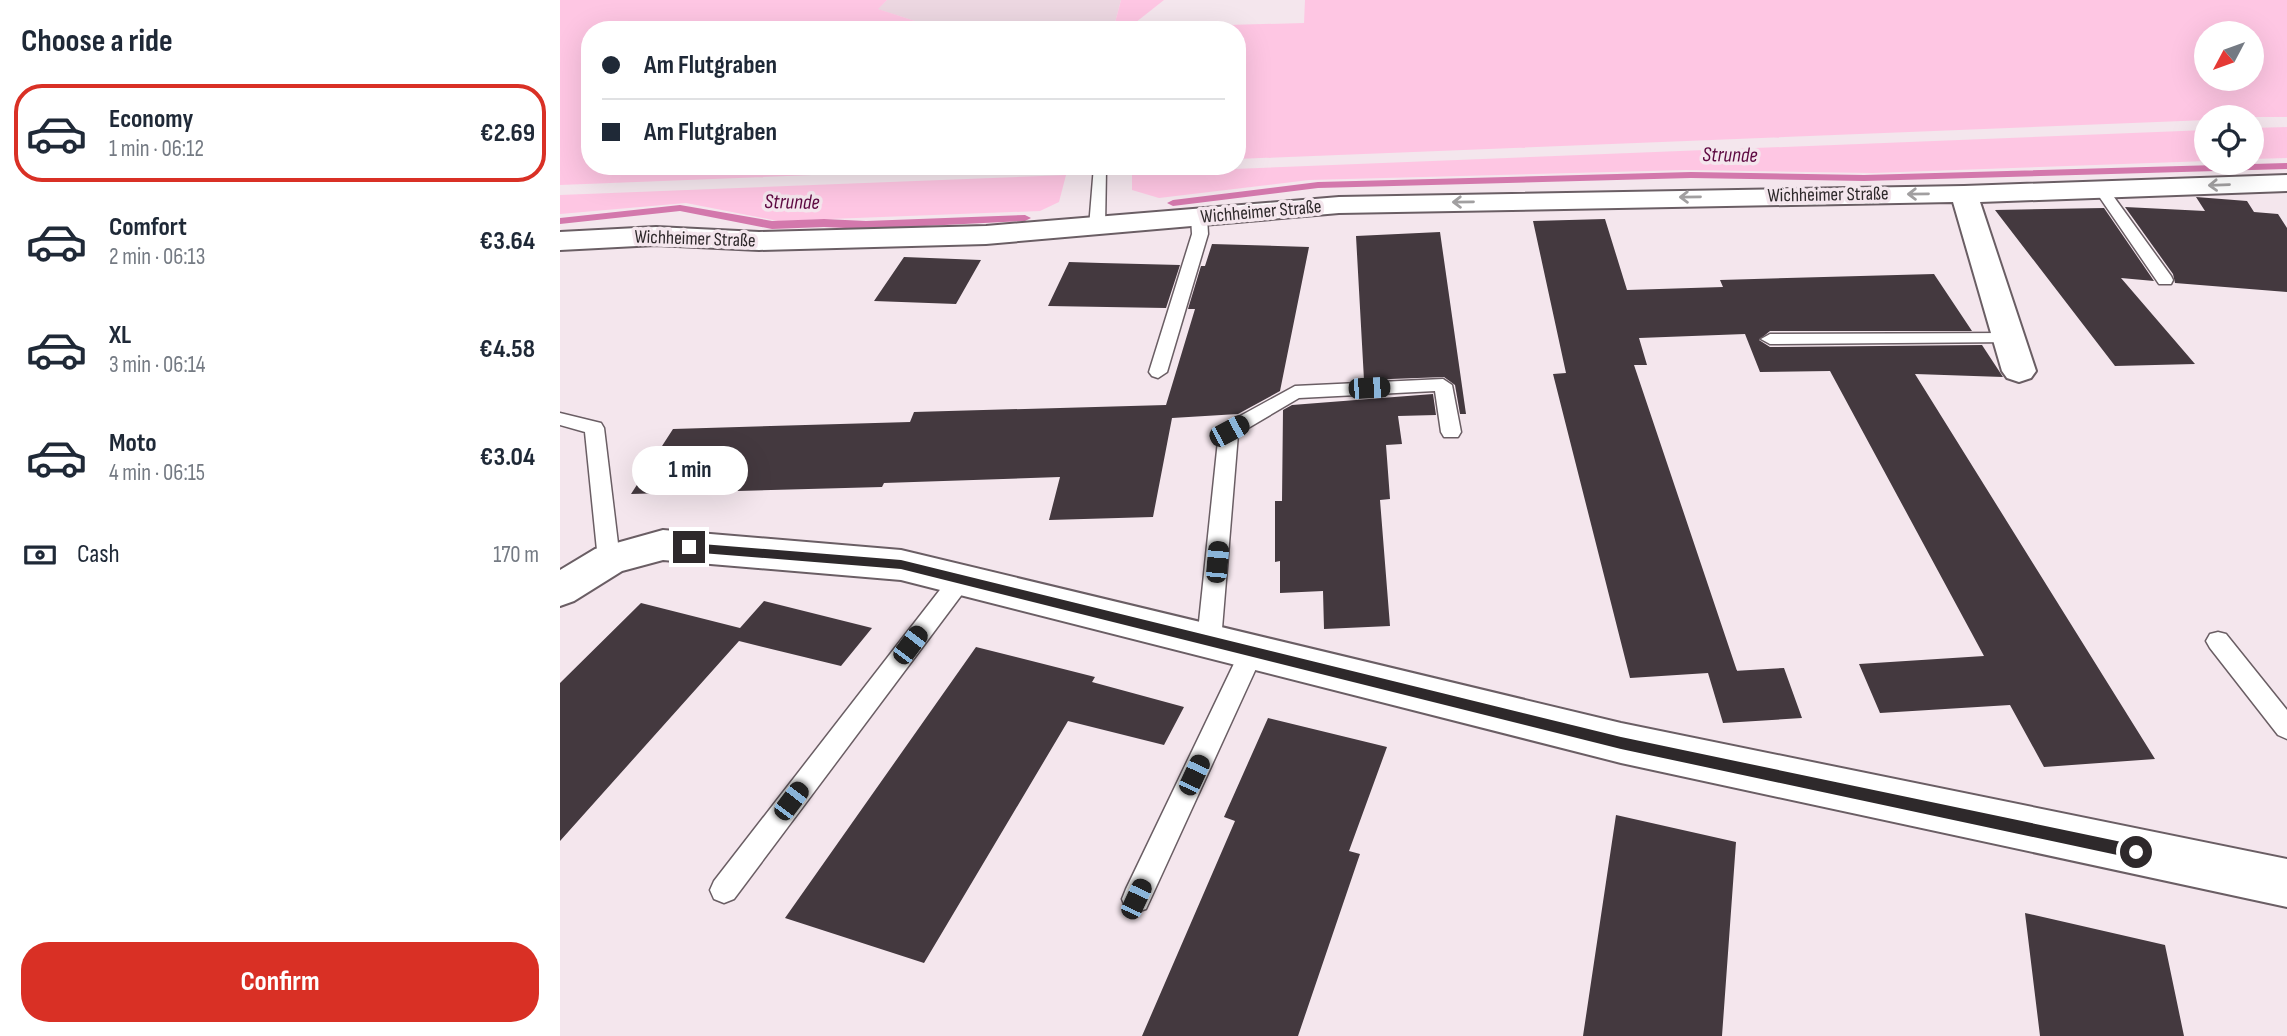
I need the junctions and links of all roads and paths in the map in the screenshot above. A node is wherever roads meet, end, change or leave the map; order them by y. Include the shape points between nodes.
1 (1099, 175) edge
2 (2287, 183) edge
3 (2101, 189) junction
4 (1964, 194) junction
5 (1199, 217) junction
6 (1097, 227) junction
7 (560, 241) edge
8 (2165, 280) dead end
9 (2009, 338) junction
10 (1770, 339) dead end
11 (2020, 371) dead end
12 (1158, 372) dead end
13 (560, 419) edge
14 (1451, 432) dead end
15 (609, 560) junction
16 (961, 579) junction
17 (560, 590) edge
18 (1209, 641) junction
19 (2218, 641) dead end
20 (1252, 651) junction
21 (2287, 728) edge
22 (2287, 883) edge
23 (723, 890) dead end
24 (1136, 899) dead end

1 - 6 lane
2 -> 3 street, Wichheimer Straße
3 - 4 street, Wichheimer Straße
3 - 8 lane
4 -> 5 street, Wichheimer Straße via 1339,205
4 - 9 street
5 - 6 street, Wichheimer Straße
5 - 12 lane via 1200,234
6 - 7 street, Wichheimer Straße via 866,240 656,236
9 - 10 lane
9 - 11 street
13 - 15 lane via 594,428
14 - 18 lane via 1443,385 1295,392 1229,431
15 - 16 street via 663,545 901,565
15 - 17 street
16 - 18 street
16 - 23 lane
18 - 20 street
19 - 21 lane
20 - 22 street via 1621,743
20 - 24 lane

